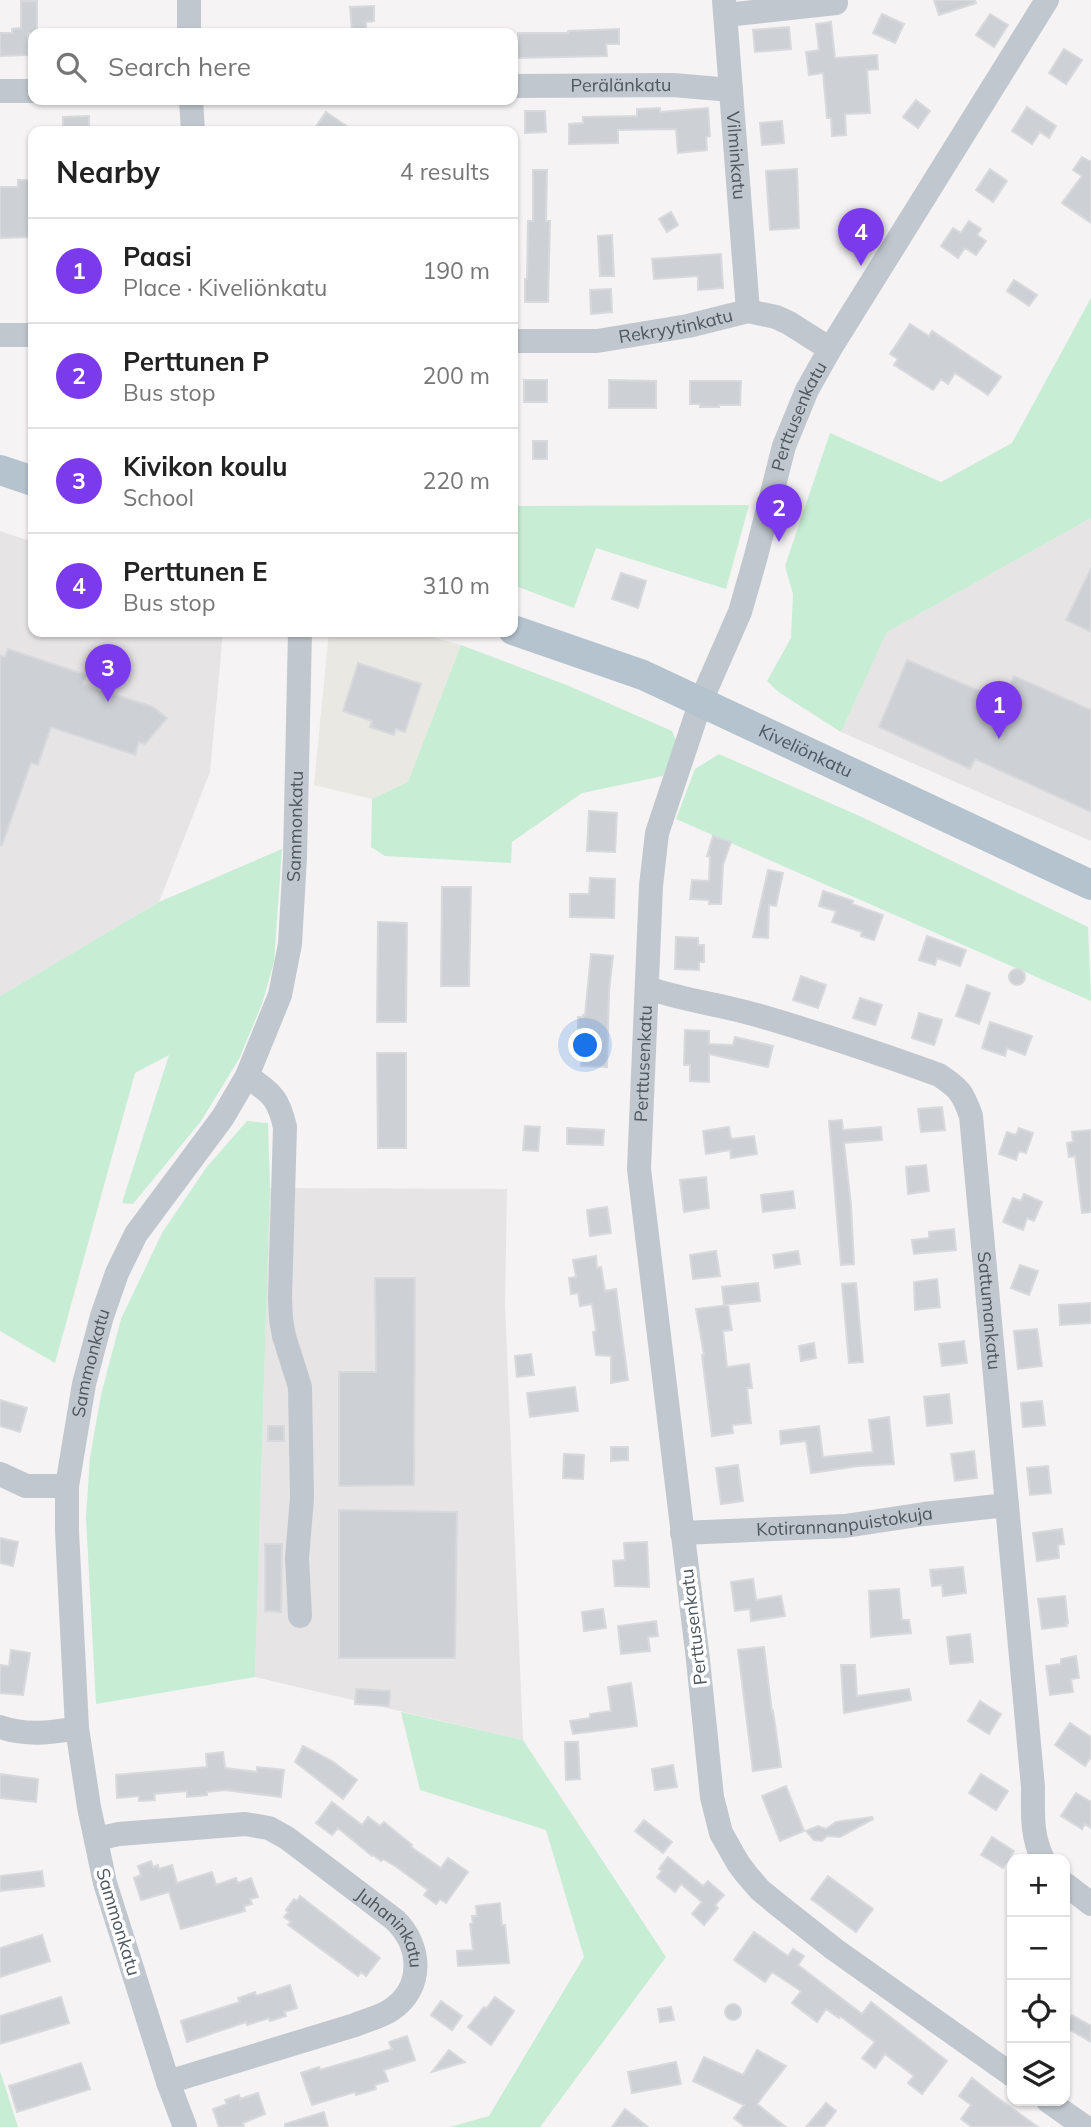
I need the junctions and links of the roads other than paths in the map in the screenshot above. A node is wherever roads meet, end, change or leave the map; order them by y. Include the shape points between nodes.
1 (189, 0) edge
2 (1047, 0) edge
3 (836, 3) dead end
4 (725, 8) edge
5 (189, 28) edge
6 (518, 86) edge
7 (732, 90) junction
8 (0, 91) edge
9 (28, 91) edge
10 (191, 105) edge
11 (193, 126) edge
12 (748, 311) junction
13 (0, 334) edge
14 (28, 335) edge
15 (518, 341) edge
16 (830, 349) junction
17 (0, 470) edge
18 (28, 479) edge
19 (518, 632) edge
20 (300, 637) edge
21 (701, 701) junction
22 (1091, 885) edge
23 (648, 988) junction
24 (247, 1076) junction
25 (0, 1474) edge
26 (67, 1486) junction
27 (1007, 1505) junction
28 (682, 1533) junction
29 (300, 1616) dead end
30 (0, 1727) edge
31 (77, 1728) junction
32 (96, 1839) junction
33 (1041, 1854) edge
34 (1070, 1888) edge
35 (1091, 1903) edge
36 (1007, 2071) edge
37 (168, 2082) junction
38 (1055, 2106) edge
39 (185, 2127) edge
40 (1085, 2127) edge

1 - 5 street
2 - 16 street, Perttusenkatu
3 - 4 street
4 - 7 street, Vilminkatu
6 - 7 street, Perälänkatu via 673,85
7 - 12 street, Vilminkatu
8 - 9 street
10 - 11 street
12 - 15 street, Rekryytinkatu via 597,341
12 - 16 street, Rekryytinkatu via 789,323
13 - 14 street
16 - 21 street, Perttusenkatu via 784,446 740,612
17 - 18 main road
19 - 21 main road, Kiveliönkatu via 643,675
20 - 24 street, Sammonkatu via 290,944 280,995
21 - 22 main road, Kiveliönkatu
21 - 23 street, Perttusenkatu via 657,833 650,886
23 - 27 street, Sattumankatu via 833,1038 939,1074 964,1095 971,1116
23 - 28 street, Perttusenkatu via 639,1168
24 - 26 street, Sammonkatu via 223,1117 136,1234 117,1273 84,1384
24 - 29 street via 280,1106 285,1127 280,1298 284,1336 300,1387
25 - 26 street via 26,1486
26 - 31 street, Sammonkatu
27 - 28 street, Kotirannanpuistokuja via 845,1526
27 - 33 street, Sattumankatu via 1035,1840
28 - 36 street, Perttusenkatu via 712,1797 721,1833 738,1863 760,1890 824,1941
30 - 31 street via 39,1733
31 - 32 street, Sammonkatu
32 - 37 street, Sammonkatu via 105,1883
32 - 37 street, Juhaninkatu via 245,1824 269,1828 395,1920 415,1954 412,1985 385,2013
34 - 35 street
37 - 39 street, Sammonkatu
38 - 40 street

